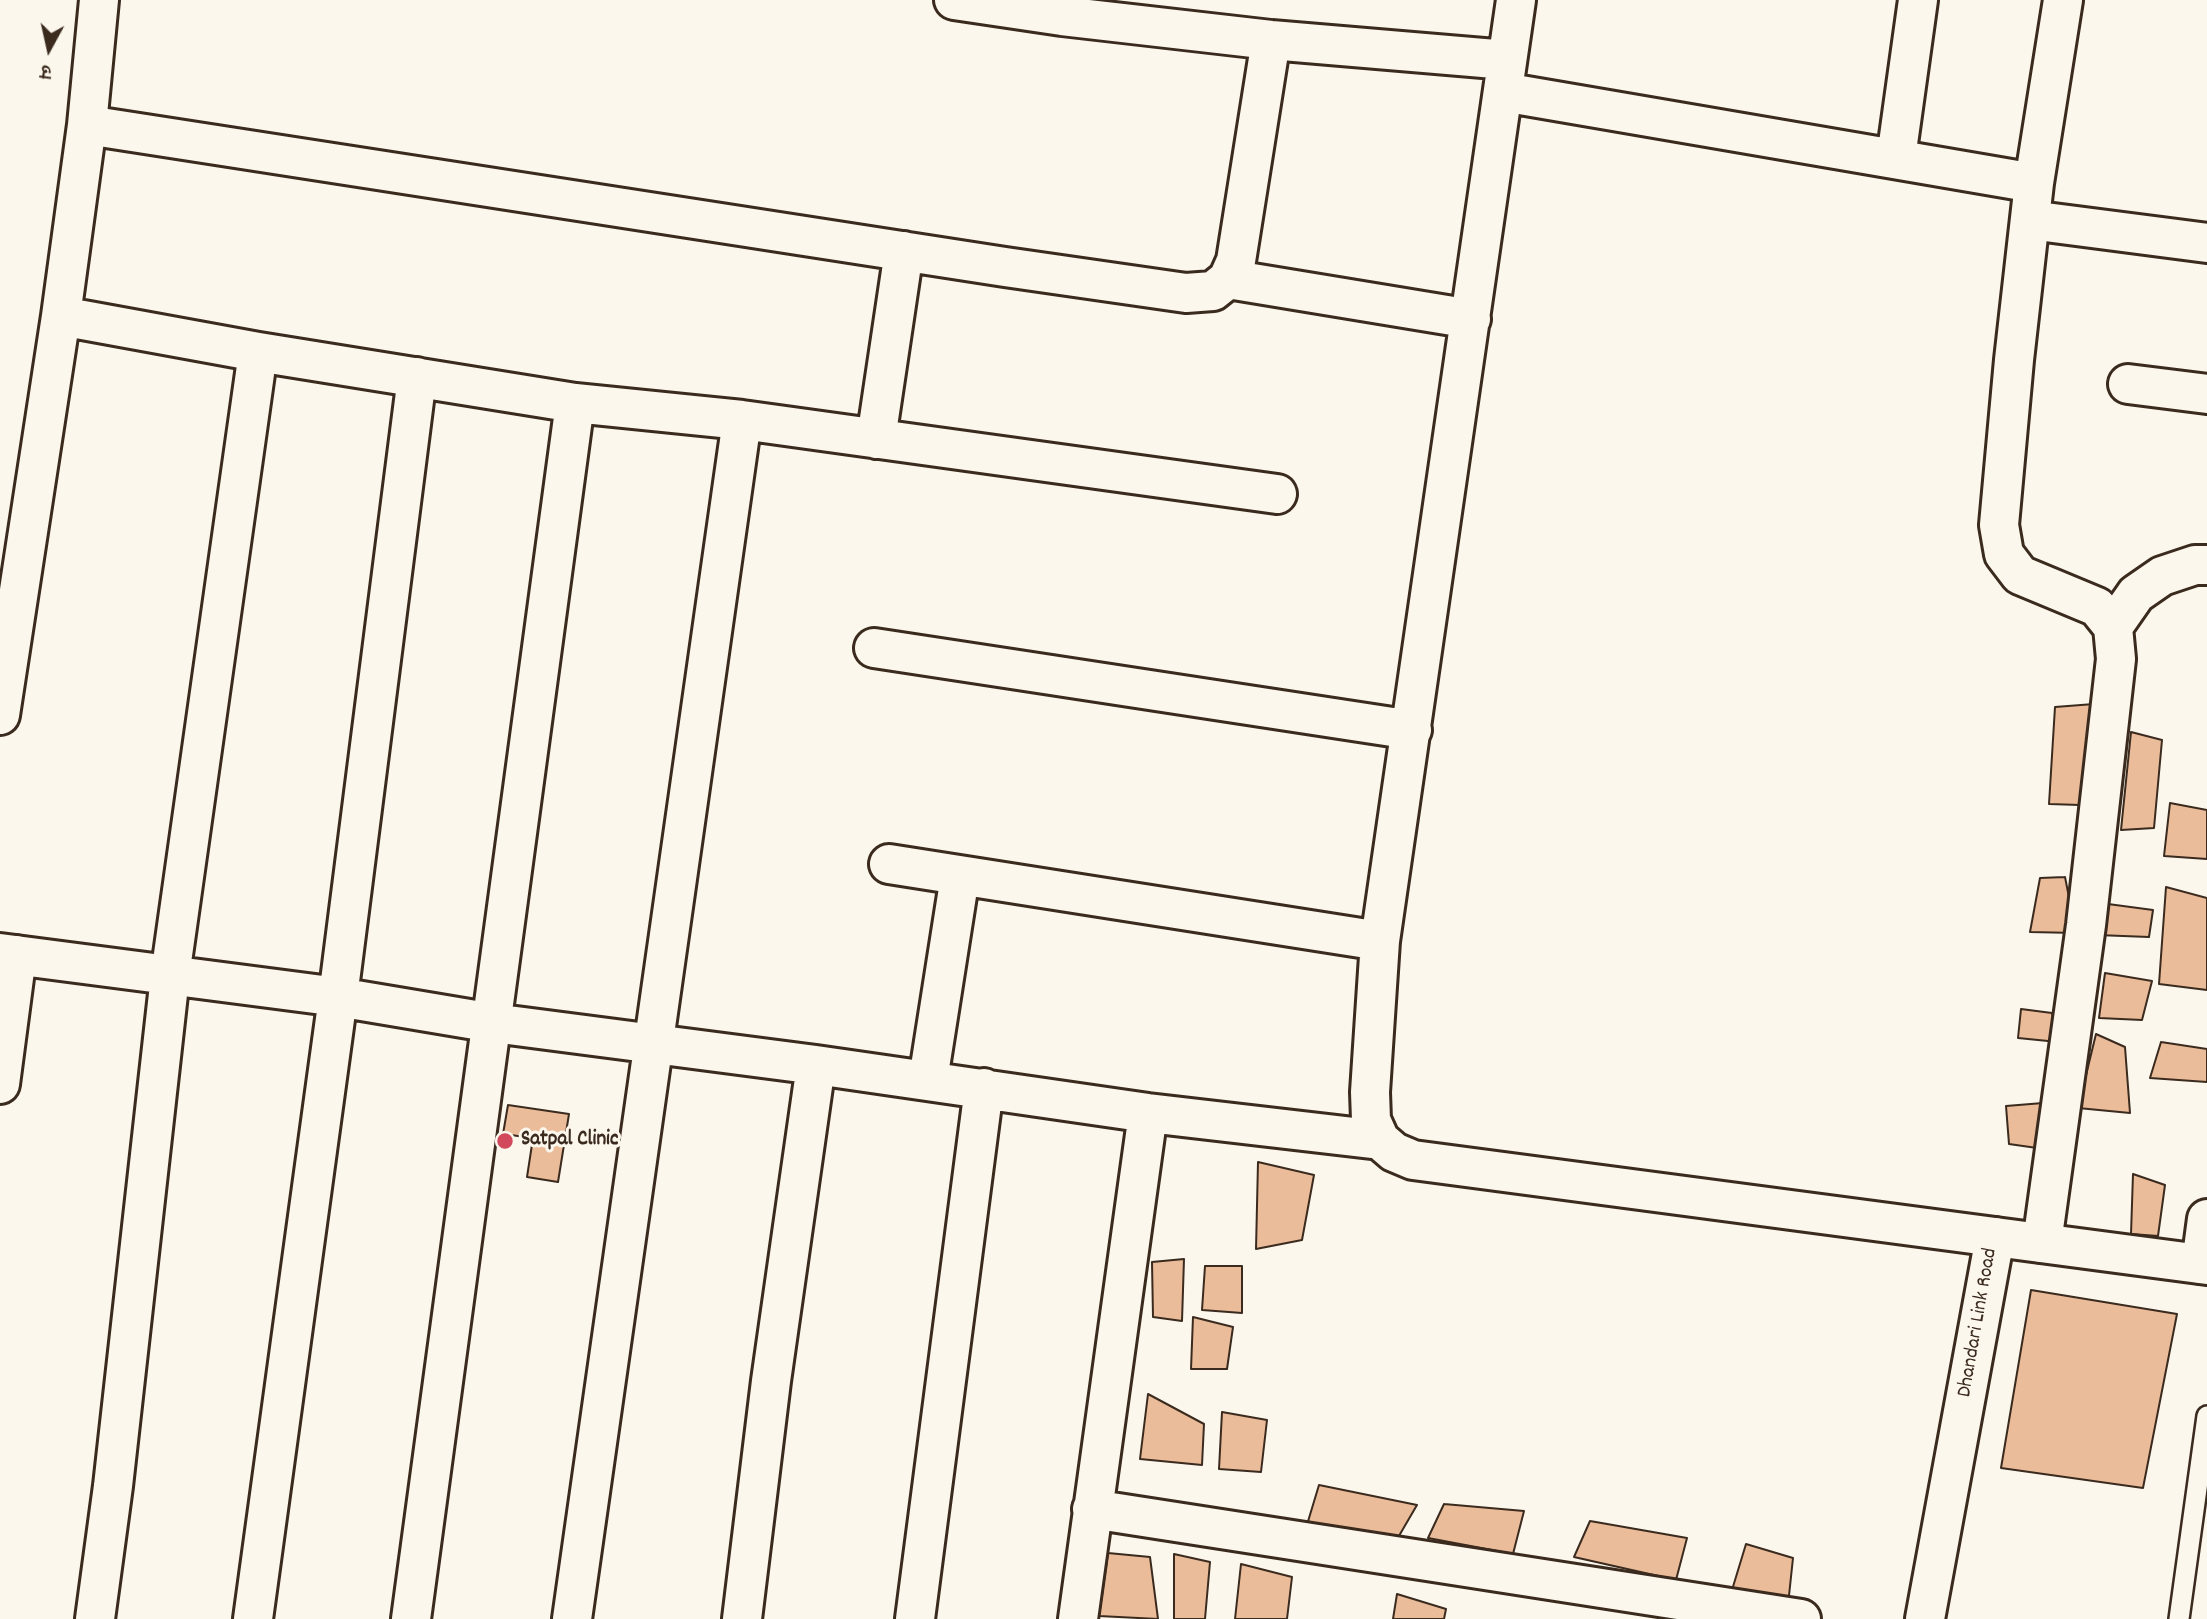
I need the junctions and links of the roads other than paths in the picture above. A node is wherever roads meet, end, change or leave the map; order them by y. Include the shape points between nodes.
1 (99, 0) edge
2 (954, 0) edge
3 (1517, 0) edge
4 (1919, 0) edge
5 (2063, 0) edge
6 (1063, 8) edge
7 (1271, 40) junction
8 (1505, 76) junction
9 (87, 125) junction
10 (1896, 158) junction
11 (2034, 183) junction
12 (2030, 220) junction
13 (2207, 243) edge
14 (904, 251) junction
15 (1228, 279) junction
16 (61, 316) junction
17 (1471, 318) junction
18 (258, 352) junction
19 (417, 377) junction
20 (2128, 384) dead end
21 (2207, 394) edge
22 (575, 403) junction
23 (742, 421) junction
24 (876, 439) junction
25 (1277, 494) dead end
26 (2207, 565) edge
27 (2113, 627) junction
28 (874, 648) dead end
29 (0, 715) edge
30 (1412, 730) junction
31 (889, 864) dead end
32 (960, 876) junction
33 (1380, 941) junction
34 (9, 954) edge
35 (170, 976) junction
36 (338, 997) junction
37 (492, 1023) junction
38 (654, 1043) junction
39 (816, 1065) junction
40 (928, 1080) junction
41 (0, 1084) edge
42 (984, 1088) junction
43 (1148, 1114) junction
44 (1380, 1140) junction
45 (2207, 1219) edge
46 (1994, 1237) junction
47 (2042, 1243) junction
48 (2204, 1265) edge
49 (2207, 1416) edge
50 (1092, 1510) junction
51 (95, 1619) edge
52 (253, 1619) edge
53 (411, 1619) edge
54 (572, 1619) edge
55 (742, 1619) edge
56 (915, 1619) edge
57 (1078, 1619) edge
58 (1801, 1619) edge
59 (1925, 1619) edge
60 (2179, 1619) edge

1 - 9 street
2 - 6 street
3 - 8 street
4 - 10 street
5 - 11 street
6 - 7 street
7 - 8 street
7 - 15 street via 1236,261
8 - 10 street
8 - 17 street
9 - 14 street
9 - 16 street
10 - 11 street
11 - 12 street
12 - 13 street
12 - 27 street via 1999,525 2004,555 2020,575 2097,607
14 - 15 street via 1186,293 1213,291
14 - 24 street
15 - 17 street
16 - 18 street
16 - 29 street
17 - 30 street
18 - 19 street
18 - 35 street
19 - 22 street
19 - 36 street
20 - 21 street
22 - 23 street
22 - 37 street
23 - 24 street
23 - 38 street
24 - 25 street
26 - 27 street via 2162,576 2136,594
27 - 47 street via 2116,659 2086,925
28 - 30 street
30 - 33 street
31 - 32 street
32 - 33 street
32 - 40 street
33 - 44 street via 1370,1092 1371,1120
34 - 35 street
34 - 41 street
35 - 36 street
35 - 51 street
36 - 37 street
36 - 52 street
37 - 38 street
37 - 53 street
38 - 39 street
38 - 54 street
39 - 40 street
39 - 55 street
40 - 42 street
42 - 43 street
42 - 56 street
43 - 44 street
43 - 50 street
44 - 46 street via 1413,1160
45 - 48 street
46 - 47 street, Dhandari Link Road
46 - 59 street, Dhandari Link Road
47 - 48 street, Dhandari Link Road
49 - 60 lane
50 - 57 street
50 - 58 street

